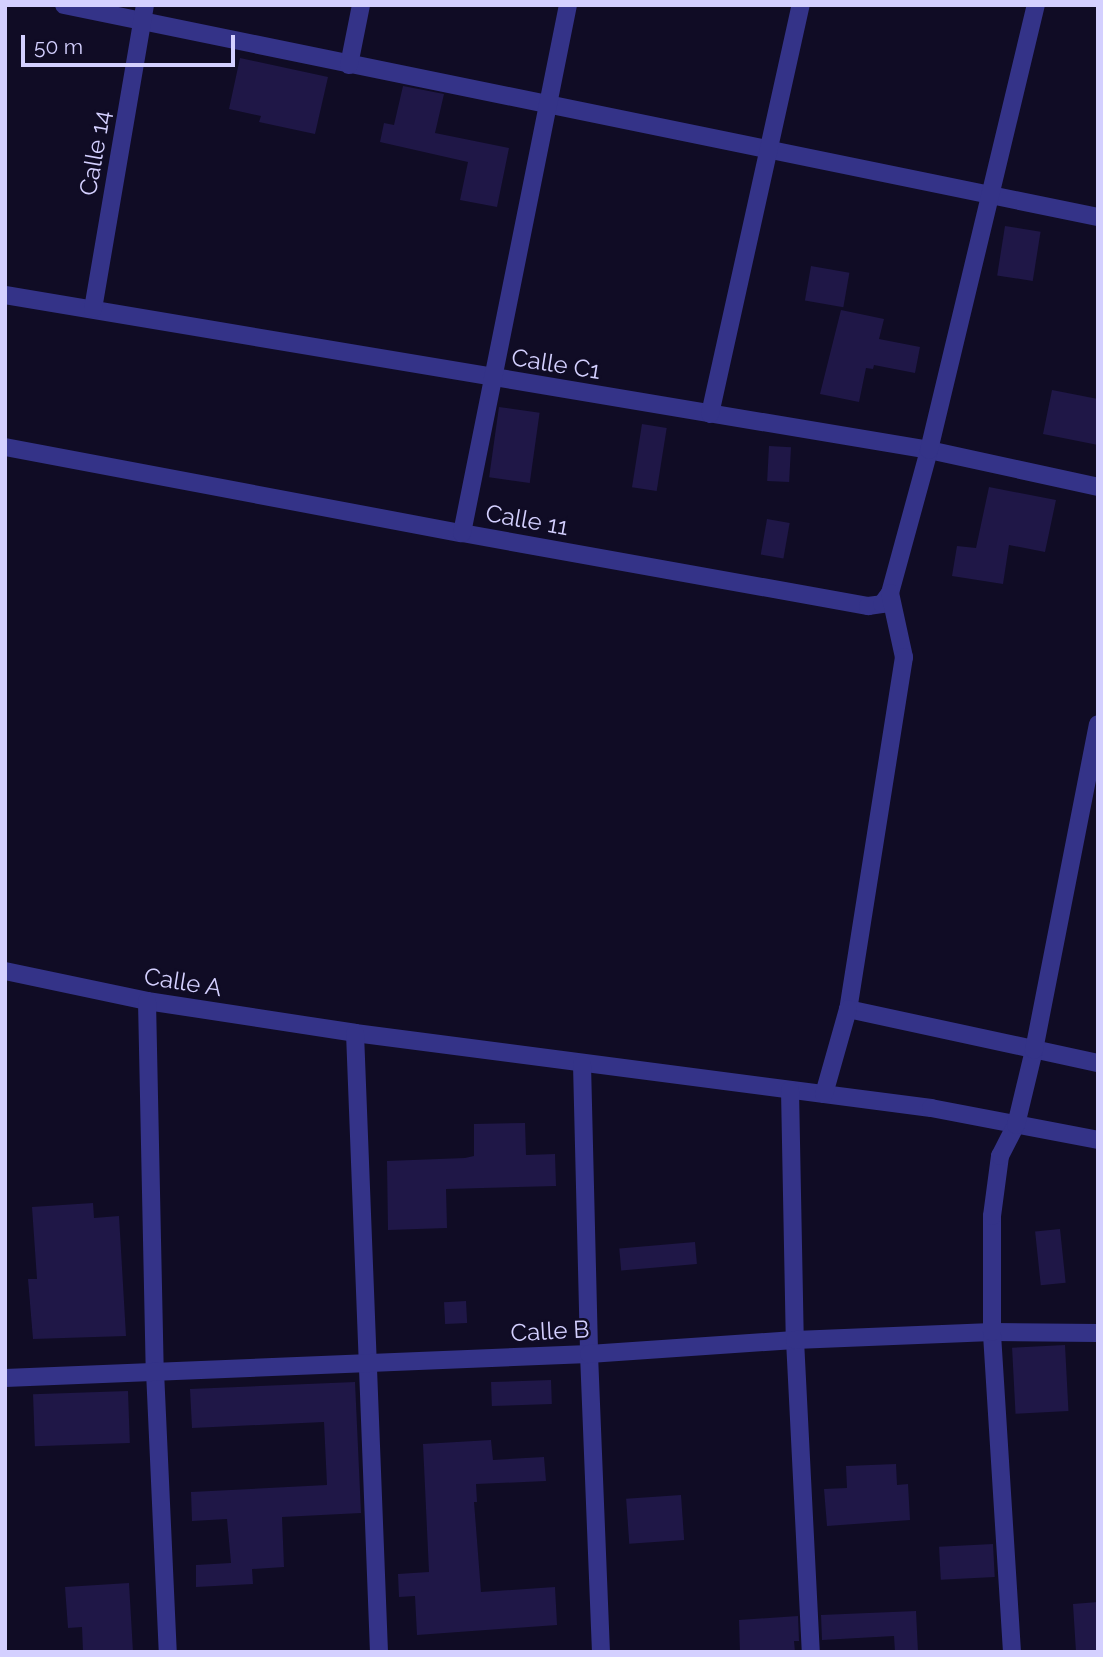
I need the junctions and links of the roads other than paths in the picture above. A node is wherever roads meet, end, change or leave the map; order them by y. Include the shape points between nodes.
1 (64, 5) edge
2 (361, 5) edge
3 (568, 5) edge
4 (801, 5) edge
5 (1037, 5) edge
6 (143, 14) edge
7 (349, 65) junction
8 (547, 106) junction
9 (767, 149) junction
10 (992, 194) junction
11 (1098, 217) edge
12 (5, 295) edge
13 (93, 309) junction
14 (493, 379) junction
15 (710, 414) junction
16 (5, 447) edge
17 (929, 450) junction
18 (1098, 487) edge
19 (462, 533) junction
20 (890, 593) junction
21 (1098, 724) edge
22 (5, 971) edge
23 (147, 1001) junction
24 (848, 1009) junction
25 (355, 1033) junction
26 (1034, 1050) junction
27 (1098, 1063) edge
28 (582, 1064) junction
29 (790, 1090) junction
30 (824, 1094) junction
31 (1016, 1125) junction
32 (1098, 1140) edge
33 (992, 1332) junction
34 (1098, 1333) edge
35 (795, 1340) junction
36 (589, 1354) junction
37 (366, 1363) junction
38 (155, 1371) junction
39 (5, 1378) edge
40 (168, 1652) edge
41 (379, 1652) edge
42 (601, 1652) edge
43 (811, 1652) edge
44 (1012, 1652) edge

1 - 6 street
2 - 7 street
3 - 8 street
4 - 9 street
5 - 10 street
6 - 7 street
6 - 13 street, Calle 14
7 - 8 street
8 - 9 street
8 - 14 street
9 - 10 street
9 - 15 street
10 - 11 street
10 - 17 street
12 - 13 street, Calle C1
13 - 14 street, Calle C1
14 - 15 street, Calle C1
14 - 19 street
15 - 17 street, Calle C1
16 - 19 street, Calle 11
17 - 18 street, Calle C1
17 - 20 street
19 - 20 street, Calle 11 via 867,606 882,604
20 - 24 street via 904,657
21 - 26 street
22 - 23 street, Calle A
23 - 25 street, Calle A
23 - 38 street
24 - 26 street
24 - 30 street
25 - 28 street, Calle A
25 - 37 street
26 - 27 street
26 - 31 street
28 - 29 street, Calle A
28 - 36 street
29 - 30 street, Calle A
29 - 35 street
30 - 31 street, Calle A
31 - 32 street, Calle A
31 - 33 street via 1000,1156 992,1216
33 - 34 street, Calle B
33 - 35 street, Calle B
33 - 44 street
35 - 36 street, Calle B
35 - 43 street
36 - 37 street, Calle B
36 - 42 street
37 - 38 street, Calle B
37 - 41 street
38 - 39 street, Calle B
38 - 40 street

